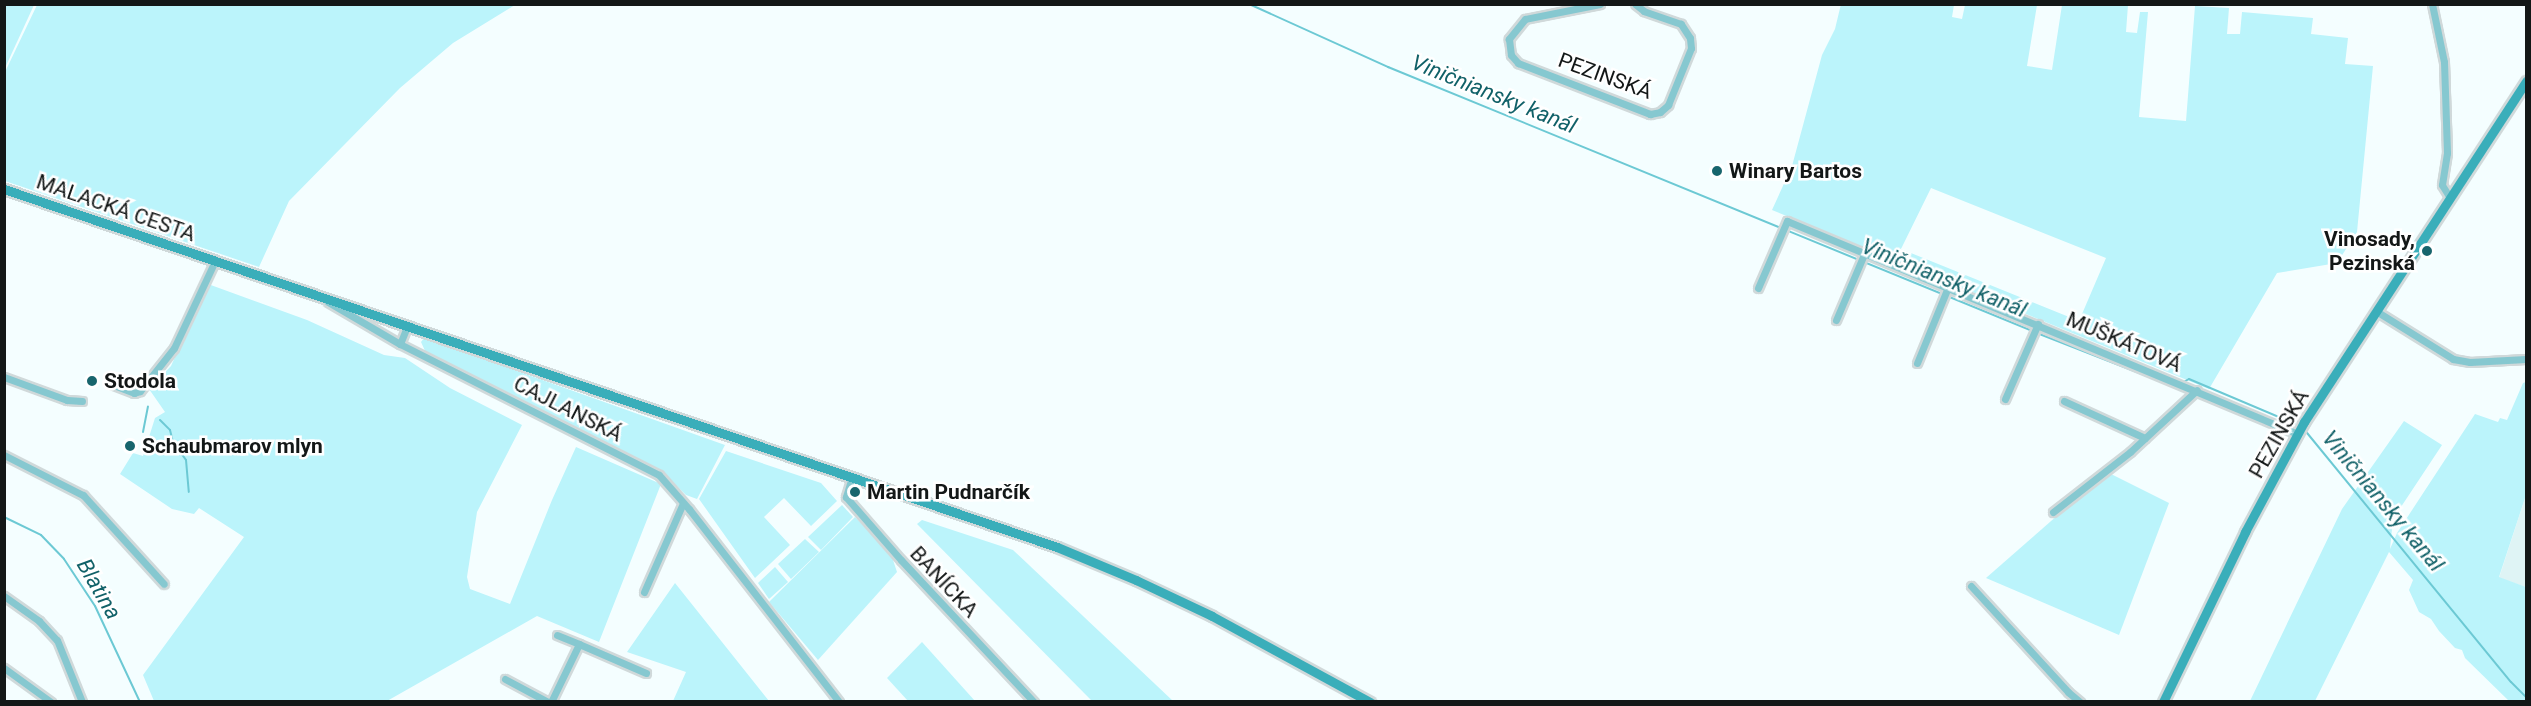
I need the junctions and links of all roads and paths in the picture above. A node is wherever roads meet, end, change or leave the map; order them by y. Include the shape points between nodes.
1 (1600, 4) edge
2 (1635, 4) edge
3 (2432, 4) edge
4 (2526, 81) edge
5 (4, 189) edge
6 (2450, 198) junction
7 (1865, 252) junction
8 (215, 261) junction
9 (1948, 287) junction
10 (1758, 288) dead end
11 (323, 299) junction
12 (2376, 310) junction
13 (1836, 320) dead end
14 (2038, 324) junction
15 (407, 327) junction
16 (400, 344) junction
17 (2526, 359) edge
18 (1917, 363) dead end
19 (4, 377) edge
20 (111, 384) dead end
21 (2197, 390) junction
22 (2005, 399) dead end
23 (82, 401) dead end
24 (2064, 401) dead end
25 (2301, 428) junction
26 (2145, 438) junction
27 (4, 455) edge
28 (852, 477) junction
29 (683, 502) junction
30 (2053, 512) dead end
31 (164, 584) dead end
32 (1971, 586) dead end
33 (644, 592) dead end
34 (4, 596) edge
35 (557, 635) dead end
36 (579, 644) junction
37 (4, 668) edge
38 (646, 673) dead end
39 (505, 680) dead end
40 (81, 701) edge
41 (51, 702) edge
42 (550, 702) edge
43 (839, 702) edge
44 (1034, 702) edge
45 (1370, 702) edge
46 (2080, 702) edge
47 (2163, 702) edge

1 - 2 street, PEZINSKÁ via 1525,19 1509,39 1511,55 1518,63 1650,114 1668,105 1691,48 1690,38 1681,24
3 - 6 street via 2444,62 2447,153 2442,185
4 - 6 main road, PEZINSKÁ
5 - 8 main road, MALACKÁ CESTA
6 - 12 main road, PEZINSKÁ
7 - 9 street, MUŠKÁTOVÁ
7 - 10 street, MUŠKÁTOVÁ via 1786,221
7 - 13 street
8 - 11 main road
8 - 20 street via 174,348 140,391 134,393
9 - 14 street, MUŠKÁTOVÁ
9 - 18 street
11 - 15 main road
11 - 16 street, CAJLANSKÁ
12 - 17 street via 2453,359
12 - 25 main road, PEZINSKÁ
14 - 21 street, MUŠKÁTOVÁ
14 - 22 street, MUŠKÁTOVÁ
15 - 16 street
15 - 28 main road
16 - 29 street, CAJLANSKÁ via 658,475
19 - 23 street via 67,400
21 - 25 street, MUŠKÁTOVÁ
21 - 26 street, MUŠKÁTOVÁ
24 - 26 street
25 - 47 main road, PEZINSKÁ via 2245,532
26 - 30 street, MUŠKÁTOVÁ
27 - 31 street via 83,495
28 - 44 street, BANÍCKA via 846,497
28 - 45 main road via 1057,548 1136,580 1256,638
29 - 33 street
29 - 43 street, CAJLANSKÁ
32 - 46 street
34 - 40 street via 39,621 57,640
35 - 36 street
36 - 38 street
36 - 42 street
37 - 41 street
39 - 42 street

